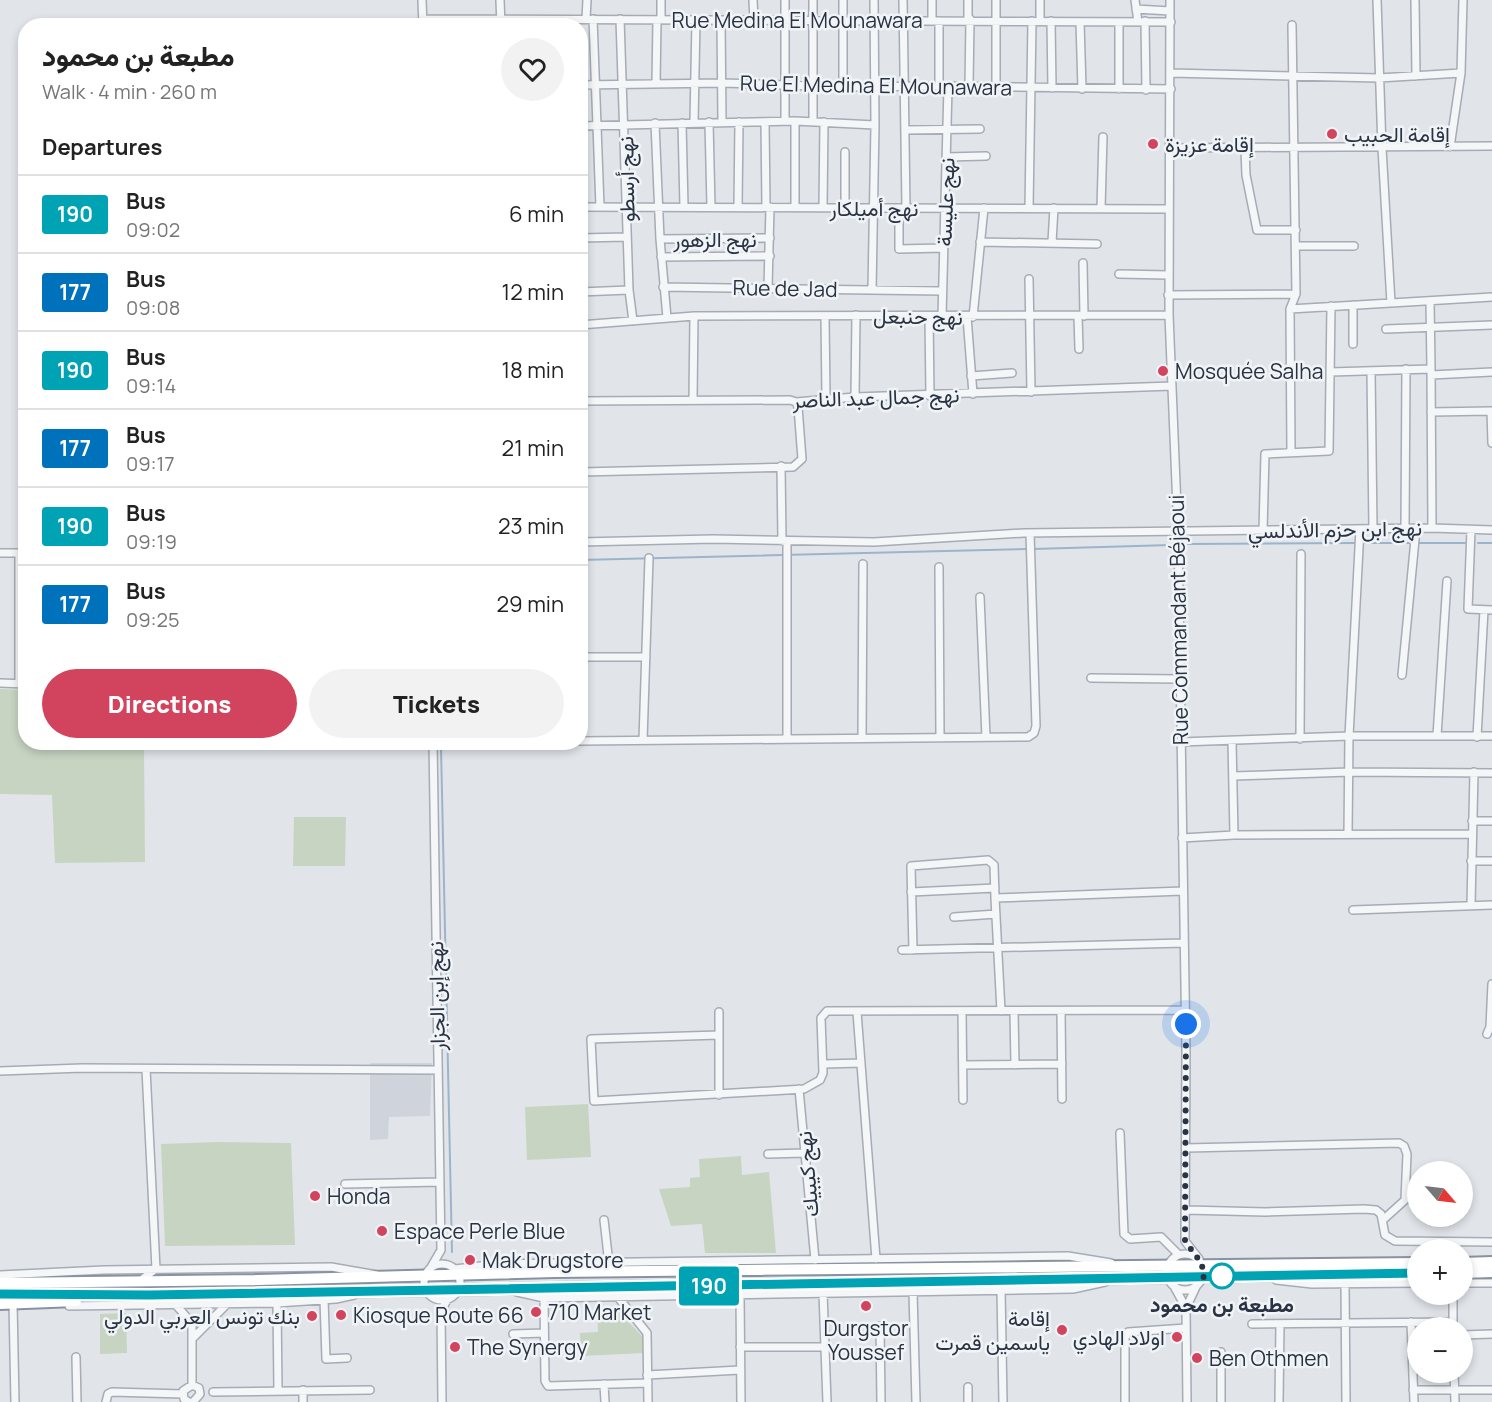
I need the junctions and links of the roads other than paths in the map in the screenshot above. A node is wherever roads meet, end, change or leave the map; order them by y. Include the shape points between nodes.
1 (422, 0) edge
2 (500, 0) edge
3 (588, 0) edge
4 (661, 0) edge
5 (753, 0) edge
6 (785, 0) edge
7 (813, 0) edge
8 (843, 0) edge
9 (874, 0) edge
10 (903, 0) edge
11 (932, 0) edge
12 (968, 0) edge
13 (996, 0) edge
14 (1040, 0) edge
15 (1136, 0) edge
16 (1170, 0) edge
17 (1377, 0) edge
18 (1415, 0) edge
19 (1463, 0) edge
20 (1136, 9) junction
21 (1170, 11) junction
22 (423, 18) edge
23 (501, 18) edge
24 (590, 19) junction
25 (620, 19) junction
26 (659, 20) junction
27 (696, 20) junction
28 (754, 20) junction
29 (785, 20) junction
30 (969, 20) junction
31 (996, 20) junction
32 (721, 21) junction
33 (814, 21) junction
34 (843, 21) junction
35 (904, 21) junction
36 (935, 21) junction
37 (1036, 21) junction
38 (1051, 21) junction
39 (874, 22) junction
40 (1080, 22) junction
41 (1119, 22) junction
42 (1142, 22) junction
43 (1171, 22) junction
44 (1292, 25) dead end
45 (1171, 73) junction
46 (1461, 73) junction
47 (1416, 76) junction
48 (1293, 77) junction
49 (1379, 78) junction
50 (695, 83) junction
51 (723, 83) junction
52 (622, 84) junction
53 (656, 84) junction
54 (588, 85) edge
55 (594, 85) junction
56 (784, 85) junction
57 (874, 86) junction
58 (905, 86) junction
59 (939, 86) junction
60 (969, 86) junction
61 (814, 87) junction
62 (843, 87) junction
63 (948, 87) junction
64 (996, 87) junction
65 (1030, 88) junction
66 (1052, 88) junction
67 (1082, 89) junction
68 (1119, 89) junction
69 (1172, 89) junction
70 (1146, 90) junction
71 (785, 121) junction
72 (795, 121) junction
73 (694, 122) junction
74 (710, 122) junction
75 (723, 122) junction
76 (739, 122) junction
77 (765, 122) junction
78 (813, 122) junction
79 (824, 122) junction
80 (656, 123) junction
81 (682, 123) junction
82 (625, 124) junction
83 (597, 125) junction
84 (874, 125) junction
85 (588, 126) edge
86 (905, 126) junction
87 (948, 129) junction
88 (980, 129) dead end
89 (1102, 137) dead end
90 (1492, 146) edge
91 (1450, 147) junction
92 (1170, 148) junction
93 (1382, 148) junction
94 (1245, 149) junction
95 (1295, 149) junction
96 (845, 152) dead end
97 (986, 156) dead end
98 (946, 157) junction
99 (588, 207) edge
100 (600, 207) junction
101 (626, 207) junction
102 (658, 207) junction
103 (684, 207) junction
104 (711, 207) junction
105 (738, 207) junction
106 (768, 207) junction
107 (795, 207) junction
108 (823, 207) junction
109 (845, 208) junction
110 (875, 208) junction
111 (902, 208) junction
112 (945, 208) junction
113 (984, 208) junction
114 (1029, 208) junction
115 (1054, 208) junction
116 (1101, 208) junction
117 (1168, 209) junction
118 (1296, 230) junction
119 (627, 237) junction
120 (588, 238) edge
121 (770, 238) junction
122 (660, 239) junction
123 (980, 242) junction
124 (1052, 242) junction
125 (1097, 244) dead end
126 (1296, 246) junction
127 (1354, 246) dead end
128 (943, 248) junction
129 (770, 256) junction
130 (661, 257) junction
131 (1083, 263) dead end
132 (1119, 274) dead end
133 (1168, 275) junction
134 (1029, 279) dead end
135 (663, 287) junction
136 (768, 288) junction
137 (629, 290) junction
138 (872, 290) junction
139 (588, 291) edge
140 (942, 291) junction
141 (1296, 294) junction
142 (1168, 295) junction
143 (1492, 297) edge
144 (1430, 300) junction
145 (1391, 303) junction
146 (1353, 305) junction
147 (1330, 306) junction
148 (1290, 309) junction
149 (856, 315) junction
150 (1169, 315) junction
151 (694, 316) junction
152 (825, 316) junction
153 (929, 316) junction
154 (1081, 316) junction
155 (942, 317) junction
156 (970, 317) junction
157 (1029, 317) junction
158 (667, 318) junction
159 (633, 321) junction
160 (588, 324) edge
161 (1492, 325) edge
162 (1430, 327) junction
163 (1386, 329) dead end
164 (1353, 344) dead end
165 (1079, 349) dead end
166 (1406, 369) junction
167 (1371, 371) junction
168 (1012, 372) dead end
169 (1330, 372) junction
170 (1431, 372) junction
171 (1492, 372) edge
172 (971, 376) junction
173 (1172, 386) junction
174 (1031, 392) junction
175 (973, 394) junction
176 (930, 396) junction
177 (855, 397) junction
178 (826, 398) junction
179 (693, 399) junction
180 (588, 401) edge
181 (796, 402) junction
182 (1431, 412) junction
183 (1492, 443) edge
184 (1291, 452) junction
185 (781, 466) junction
186 (588, 472) edge
187 (1405, 528) junction
188 (1432, 528) junction
189 (1360, 529) junction
190 (1373, 529) junction
191 (1416, 529) junction
192 (1471, 530) junction
193 (1492, 530) edge
194 (1263, 531) junction
195 (1178, 532) junction
196 (1030, 533) junction
197 (784, 541) junction
198 (588, 542) edge
199 (0, 553) edge
200 (18, 553) edge
201 (1301, 554) dead end
202 (649, 558) dead end
203 (863, 564) dead end
204 (939, 567) dead end
205 (1447, 581) dead end
206 (980, 597) dead end
207 (1488, 610) edge
208 (588, 657) edge
209 (646, 657) junction
210 (1402, 675) dead end
211 (1091, 678) dead end
212 (1179, 679) junction
213 (0, 683) edge
214 (18, 683) edge
215 (1348, 736) junction
216 (1437, 736) junction
217 (1492, 736) edge
218 (940, 737) junction
219 (986, 737) junction
220 (1477, 737) junction
221 (862, 738) junction
222 (787, 739) junction
223 (1300, 739) junction
224 (643, 740) junction
225 (588, 741) edge
226 (1180, 742) junction
227 (1232, 742) junction
228 (433, 750) edge
229 (1349, 772) junction
230 (1474, 772) junction
231 (1492, 773) edge
232 (1234, 776) junction
233 (1472, 821) junction
234 (1492, 821) edge
235 (1348, 834) junction
236 (1472, 834) junction
237 (1234, 835) junction
238 (1182, 838) junction
239 (1471, 861) junction
240 (1492, 861) edge
241 (995, 888) junction
242 (1183, 891) junction
243 (911, 892) junction
244 (995, 898) junction
245 (1471, 905) junction
246 (1492, 905) edge
247 (1353, 910) dead end
248 (996, 914) junction
249 (954, 917) dead end
250 (1184, 943) junction
251 (998, 949) junction
252 (902, 950) dead end
253 (913, 950) junction
254 (1492, 984) edge
255 (1185, 1010) junction
256 (962, 1011) junction
257 (1001, 1011) junction
258 (1014, 1011) junction
259 (1060, 1011) junction
260 (719, 1012) dead end
261 (857, 1012) junction
262 (1487, 1034) dead end
263 (719, 1035) junction
264 (861, 1062) junction
265 (824, 1064) junction
266 (1062, 1064) junction
267 (963, 1065) junction
268 (1015, 1065) junction
269 (146, 1069) junction
270 (437, 1070) junction
271 (0, 1071) edge
272 (799, 1089) junction
273 (719, 1095) junction
274 (1062, 1099) dead end
275 (963, 1100) dead end
276 (1120, 1133) dead end
277 (1186, 1148) junction
278 (805, 1153) junction
279 (768, 1154) dead end
280 (440, 1182) junction
281 (345, 1184) dead end
282 (1186, 1210) junction
283 (1384, 1219) junction
284 (604, 1220) dead end
285 (1185, 1241) junction
286 (1492, 1242) edge
287 (441, 1250) junction
288 (876, 1259) junction
289 (1172, 1259) junction
290 (815, 1260) junction
291 (1200, 1262) junction
292 (1492, 1262) edge
293 (1407, 1263) edge
294 (1473, 1263) edge
295 (609, 1264) junction
296 (1119, 1266) junction
297 (156, 1269) junction
298 (454, 1270) junction
299 (428, 1272) junction
300 (1492, 1272) edge
301 (1407, 1273) edge
302 (1473, 1273) edge
303 (0, 1275) edge
304 (1249, 1275) junction
305 (382, 1277) junction
306 (1203, 1277) junction
307 (1167, 1278) junction
308 (1115, 1279) junction
309 (0, 1282) edge
310 (135, 1282) junction
311 (1407, 1283) edge
312 (1473, 1283) edge
313 (1492, 1283) edge
314 (1345, 1284) junction
315 (497, 1287) junction
316 (1196, 1287) junction
317 (458, 1288) junction
318 (1175, 1288) junction
319 (425, 1289) junction
320 (371, 1290) junction
321 (1001, 1290) junction
322 (913, 1292) junction
323 (823, 1293) junction
324 (0, 1294) edge
325 (139, 1295) junction
326 (740, 1295) junction
327 (617, 1296) junction
328 (544, 1298) junction
329 (324, 1299) junction
330 (435, 1300) junction
331 (447, 1300) junction
332 (277, 1303) junction
333 (0, 1304) edge
334 (13, 1304) junction
335 (175, 1304) junction
336 (227, 1304) junction
337 (1186, 1308) junction
338 (441, 1311) junction
339 (1407, 1322) edge
340 (1344, 1323) junction
341 (1252, 1324) dead end
342 (1280, 1324) junction
343 (880, 1326) dead end
344 (1186, 1328) junction
345 (544, 1333) junction
346 (513, 1334) dead end
347 (1492, 1334) edge
348 (1473, 1335) edge
349 (194, 1337) junction
350 (740, 1347) junction
351 (825, 1347) junction
352 (1221, 1352) dead end
353 (76, 1357) dead end
354 (347, 1358) dead end
355 (740, 1370) junction
356 (648, 1379) junction
357 (1413, 1383) edge
358 (1454, 1383) edge
359 (604, 1384) junction
360 (192, 1385) junction
361 (968, 1387) dead end
362 (370, 1389) dead end
363 (303, 1390) junction
364 (1413, 1390) junction
365 (1454, 1390) junction
366 (1492, 1390) edge
367 (278, 1391) junction
368 (213, 1392) dead end
369 (183, 1394) junction
370 (15, 1402) edge
371 (77, 1402) edge
372 (106, 1402) edge
373 (191, 1402) edge
374 (303, 1402) edge
375 (442, 1402) edge
376 (605, 1402) edge
377 (648, 1402) edge
378 (741, 1402) edge
379 (827, 1402) edge
380 (881, 1402) edge
381 (916, 1402) edge
382 (968, 1402) edge
383 (1003, 1402) edge
384 (1125, 1402) edge
385 (1187, 1402) edge
386 (1221, 1402) edge
387 (1271, 1402) edge
388 (1279, 1402) edge
389 (1346, 1402) edge
390 (1414, 1402) edge
391 (1455, 1402) edge

1 - 22 street
2 - 23 street
3 - 24 street
4 - 26 street
5 - 28 street
6 - 29 street
7 - 33 street
8 - 34 street
9 - 39 street
10 - 35 street
11 - 36 street
12 - 30 street
13 - 31 street
14 - 37 street
15 - 20 street
16 - 21 street, Rue Commandant Béjaoui
17 - 49 street
18 - 47 street
19 - 46 street
20 - 21 street
20 - 42 street
21 - 43 street, Rue Commandant Béjaoui
24 - 25 street, Rue Medina El Mounawara
24 - 55 street
25 - 26 street, Rue Medina El Mounawara
25 - 52 street, نهج أرسطو
26 - 27 street, Rue Medina El Mounawara
26 - 53 street
27 - 32 street, Rue Medina El Mounawara
27 - 50 street
28 - 29 street, Rue Medina El Mounawara
28 - 32 street, Rue Medina El Mounawara
29 - 33 street, Rue Medina El Mounawara
29 - 56 street
30 - 31 street, Rue Medina El Mounawara
30 - 36 street, Rue Medina El Mounawara
30 - 60 street
31 - 37 street, Rue Medina El Mounawara
31 - 64 street
32 - 51 street
33 - 34 street, Rue Medina El Mounawara
33 - 61 street
34 - 39 street, Rue Medina El Mounawara
34 - 62 street
35 - 36 street, Rue Medina El Mounawara
35 - 39 street, Rue Medina El Mounawara
35 - 58 street
36 - 59 street
37 - 38 street, Rue Medina El Mounawara
37 - 65 street
38 - 40 street, Rue Medina El Mounawara
38 - 66 street
39 - 57 street
40 - 41 street, Rue Medina El Mounawara
40 - 67 street
41 - 42 street, Rue Medina El Mounawara
41 - 68 street
42 - 43 street, Rue Medina El Mounawara
42 - 70 street
43 - 45 street, Rue Commandant Béjaoui
44 - 48 street
45 - 48 street
45 - 69 street, Rue Commandant Béjaoui
46 - 47 street
46 - 91 street
47 - 49 street
48 - 49 street
48 - 95 street
49 - 93 street
50 - 51 street, Rue El Medina El Mounawara
50 - 53 street, Rue El Medina El Mounawara
50 - 73 street
51 - 56 street, Rue El Medina El Mounawara
51 - 75 street
52 - 53 street, Rue El Medina El Mounawara
52 - 55 street, Rue El Medina El Mounawara
52 - 82 street, نهج أرسطو
54 - 55 street, Rue El Medina El Mounawara
55 - 83 street
56 - 61 street, Rue El Medina El Mounawara
56 - 71 street
57 - 58 street, Rue El Medina El Mounawara
57 - 62 street, Rue El Medina El Mounawara
57 - 84 street
58 - 59 street, Rue El Medina El Mounawara
58 - 86 street
59 - 63 street, Rue El Medina El Mounawara
60 - 63 street, Rue El Medina El Mounawara
60 - 64 street, Rue El Medina El Mounawara
61 - 62 street, Rue El Medina El Mounawara
61 - 78 street
63 - 87 street, نهج عليسة
64 - 65 street, Rue El Medina El Mounawara
65 - 66 street, Rue El Medina El Mounawara
65 - 114 street
66 - 67 street, Rue El Medina El Mounawara
67 - 68 street, Rue El Medina El Mounawara
68 - 70 street, Rue El Medina El Mounawara
69 - 70 street, Rue El Medina El Mounawara
69 - 92 street, Rue Commandant Béjaoui
71 - 72 street
71 - 77 street
72 - 78 street
72 - 107 street
73 - 74 street
73 - 81 street
74 - 75 street
74 - 104 street
75 - 76 street
76 - 77 street
76 - 105 street
77 - 106 street
78 - 79 street
79 - 84 street
79 - 108 street
80 - 81 street
80 - 82 street
80 - 102 street
81 - 103 street
82 - 83 street
82 - 101 street, نهج أرسطو
83 - 85 street
83 - 100 street
84 - 110 street
86 - 87 street
86 - 111 street
87 - 88 street
87 - 98 street, نهج عليسة
89 - 116 street
90 - 91 street
91 - 93 street
92 - 94 street
92 - 117 street, Rue Commandant Béjaoui
93 - 95 street
93 - 145 street
94 - 95 street
94 - 118 street via 1257,230
95 - 118 street
96 - 109 street
97 - 98 street
98 - 112 street, نهج عليسة
99 - 100 street, نهج أميلكار
100 - 101 street, نهج أميلكار
101 - 102 street, نهج أميلكار
101 - 119 street, نهج أرسطو
102 - 103 street, نهج أميلكار
102 - 122 street
103 - 104 street, نهج أميلكار
104 - 105 street, نهج أميلكار
105 - 106 street, نهج أميلكار
106 - 107 street, نهج أميلكار
106 - 121 street
107 - 108 street, نهج أميلكار
108 - 109 street, نهج أميلكار
109 - 110 street, نهج أميلكار
110 - 111 street, نهج أميلكار
110 - 138 street
111 - 112 street, نهج أميلكار
111 - 128 street via 899,249
112 - 113 street, نهج أميلكار
112 - 128 street, نهج عليسة
113 - 114 street, نهج أميلكار
113 - 123 street
114 - 115 street, نهج أميلكار
115 - 116 street, نهج أميلكار
115 - 124 street
116 - 117 street, نهج أميلكار
117 - 133 street, Rue Commandant Béjaoui
118 - 126 street
119 - 120 street
119 - 137 street, نهج أرسطو
121 - 122 street, نهج الزهور
121 - 129 street
122 - 130 street
123 - 124 street
123 - 156 street
124 - 125 street
126 - 127 street
126 - 141 street
128 - 140 street, نهج عليسة
129 - 130 street
129 - 136 street
130 - 135 street
131 - 154 street
132 - 133 street
133 - 142 street, Rue Commandant Béjaoui
134 - 157 street
135 - 136 street, Rue de Jad
135 - 158 street
136 - 138 street, Rue de Jad
137 - 139 street
137 - 159 street, نهج أرسطو
138 - 140 street, Rue de Jad
140 - 155 street, نهج عليسة
141 - 142 street
141 - 148 street
142 - 150 street, Rue Commandant Béjaoui
143 - 144 street
144 - 145 street
144 - 162 street
145 - 146 street
146 - 147 street
146 - 164 street
147 - 148 street
147 - 169 street
148 - 184 street
149 - 152 street, نهج حنبعل
149 - 153 street, نهج حنبعل
149 - 177 street
150 - 154 street, نهج حنبعل
150 - 173 street, Rue Commandant Béjaoui
151 - 152 street, نهج حنبعل
151 - 158 street, نهج حنبعل
151 - 179 street
152 - 178 street
153 - 155 street, نهج حنبعل
153 - 176 street
154 - 157 street, نهج حنبعل
154 - 165 street
155 - 156 street, نهج حنبعل
156 - 157 street, نهج حنبعل
156 - 172 street
157 - 174 street
158 - 159 street, نهج حنبعل
159 - 160 street, نهج حنبعل
161 - 162 street
162 - 163 street
162 - 170 street
166 - 167 street
166 - 170 street
166 - 187 street
167 - 169 street
167 - 190 street
168 - 172 street
169 - 184 street via 1329,451
170 - 171 street
170 - 182 street
172 - 175 street
173 - 174 street, نهج جمال عبد الناصر
173 - 195 street, Rue Commandant Béjaoui
174 - 175 street, نهج جمال عبد الناصر
175 - 176 street, نهج جمال عبد الناصر
176 - 177 street, نهج جمال عبد الناصر
177 - 178 street, نهج جمال عبد الناصر
178 - 181 street, نهج جمال عبد الناصر
179 - 180 street, نهج جمال عبد الناصر
179 - 181 street, نهج جمال عبد الناصر
181 - 185 street via 802,459 792,466
182 - 183 street via 1491,411
182 - 188 street
184 - 194 street via 1265,454
185 - 186 street
185 - 197 street
187 - 190 street, نهج ابن حزم الأندلسي
187 - 191 street, نهج ابن حزم الأندلسي
188 - 191 street, نهج ابن حزم الأندلسي
188 - 192 street, نهج ابن حزم الأندلسي
189 - 190 street, نهج ابن حزم الأندلسي
189 - 194 street, نهج ابن حزم الأندلسي
189 - 215 street
191 - 210 street
192 - 193 street, نهج ابن حزم الأندلسي
192 - 207 street via 1468,609
194 - 195 street, نهج ابن حزم الأندلسي
195 - 196 street, نهج ابن حزم الأندلسي
195 - 212 street, Rue Commandant Béjaoui
196 - 197 street, نهج ابن حزم الأندلسي via 874,542
196 - 219 street via 1036,726 1028,737
197 - 198 street, نهج ابن حزم الأندلسي
197 - 222 street
199 - 200 street
201 - 223 street
202 - 209 street
203 - 221 street
204 - 218 street
205 - 216 street
206 - 219 street
207 - 220 street
208 - 209 street
209 - 224 street
211 - 212 street
212 - 226 street, Rue Commandant Béjaoui
213 - 214 street
215 - 216 street
215 - 223 street
215 - 229 street
216 - 220 street
217 - 220 street
218 - 219 street
218 - 221 street
221 - 222 street
222 - 224 street
223 - 227 street
224 - 225 street
226 - 227 street
226 - 238 street, Rue Commandant Béjaoui
227 - 232 street
228 - 270 street, نهج إبن الجزار
229 - 230 street
229 - 232 street
229 - 235 street
230 - 231 street
230 - 233 street
232 - 237 street
233 - 234 street
233 - 236 street
235 - 236 street
235 - 237 street
236 - 239 street
237 - 238 street
238 - 242 street, Rue Commandant Béjaoui
239 - 240 street
239 - 245 street
241 - 243 street
241 - 243 street via 994,865 988,860 911,866
241 - 244 street
242 - 244 street
242 - 250 street, Rue Commandant Béjaoui
243 - 253 street
244 - 248 street
245 - 246 street
245 - 247 street
248 - 249 street
248 - 251 street
250 - 251 street
250 - 255 street, Rue Commandant Béjaoui
251 - 253 street
251 - 257 street
252 - 253 street
254 - 262 street
255 - 259 street
255 - 277 street, Rue Commandant Béjaoui
256 - 257 street
256 - 261 street
256 - 267 street
257 - 258 street
258 - 259 street
258 - 268 street
259 - 266 street
260 - 263 street
261 - 264 street
261 - 265 street via 824,1013
263 - 273 street
263 - 273 street via 591,1039 594,1101
264 - 265 street
264 - 288 street
265 - 272 street via 820,1080 812,1087
266 - 268 street
266 - 274 street
267 - 268 street
267 - 275 street
269 - 270 street
269 - 271 street
269 - 297 street
270 - 280 street, نهج إبن الجزار
272 - 273 street
272 - 278 street, نهج كيبيك
276 - 289 street via 1124,1234 1130,1239 1161,1237
277 - 282 street, Rue Commandant Béjaoui
277 - 283 street via 1399,1143 1407,1154 1405,1200
278 - 279 street
278 - 290 street, نهج كيبيك
280 - 281 street
280 - 287 street, نهج إبن الجزار
282 - 283 street via 1364,1209 1376,1210
282 - 285 street, Rue Commandant Béjaoui
283 - 286 street via 1386,1235 1395,1241
284 - 295 street
285 - 289 street
285 - 291 street
287 - 298 street
287 - 299 street
288 - 290 street
288 - 296 street via 1068,1256
289 - 291 highway
289 - 296 highway
289 - 307 street
290 - 295 street
291 - 293 highway
291 - 306 street
292 - 294 highway
295 - 298 street via 498,1264
296 - 298 highway
297 - 303 street
297 - 305 street via 331,1267
297 - 310 street
298 - 299 highway
298 - 317 street
299 - 305 highway
299 - 319 street
300 - 302 highway
301 - 304 highway
304 - 306 highway
304 - 314 street via 1297,1283
305 - 310 highway
306 - 307 highway
306 - 316 street
307 - 308 highway
307 - 318 street
308 - 315 highway
308 - 321 street via 1084,1288
309 - 310 highway
311 - 314 street
312 - 313 street
314 - 340 street
315 - 317 highway
315 - 328 street
316 - 318 street
316 - 337 street
317 - 319 highway
317 - 331 street
318 - 337 street
319 - 320 highway
319 - 330 street
320 - 325 highway
320 - 329 street
321 - 322 street
321 - 383 street
322 - 323 street
322 - 381 street
323 - 326 street
323 - 351 street
324 - 325 highway
325 - 334 highway via 103,1301
326 - 327 street
326 - 350 street
327 - 328 street
327 - 356 street via 647,1333
328 - 345 street
329 - 332 street
329 - 354 street via 326,1359
330 - 331 street
330 - 338 street
331 - 338 street
332 - 336 street
332 - 367 street
333 - 334 highway
334 - 335 street
334 - 370 street
335 - 336 street
335 - 349 street via 192,1323
336 - 349 street
337 - 344 street
338 - 375 street
339 - 340 street
340 - 342 street
340 - 389 street
341 - 342 street
342 - 388 street
343 - 380 street
344 - 384 street via 1128,1332
344 - 385 street
345 - 346 street
345 - 359 street via 548,1386
347 - 348 street
349 - 360 street
350 - 351 street
350 - 355 street
351 - 379 street
352 - 386 street
353 - 371 street
355 - 356 street
355 - 378 street
356 - 359 street
356 - 377 street
357 - 364 street
358 - 365 street
359 - 376 street
360 - 369 street via 186,1386
360 - 373 street via 199,1388 200,1394
361 - 382 street
362 - 363 street
363 - 367 street
363 - 374 street
364 - 365 street
364 - 390 street
365 - 366 street
365 - 391 street
367 - 368 street
369 - 372 street via 112,1392
369 - 373 street
387 - 388 street

